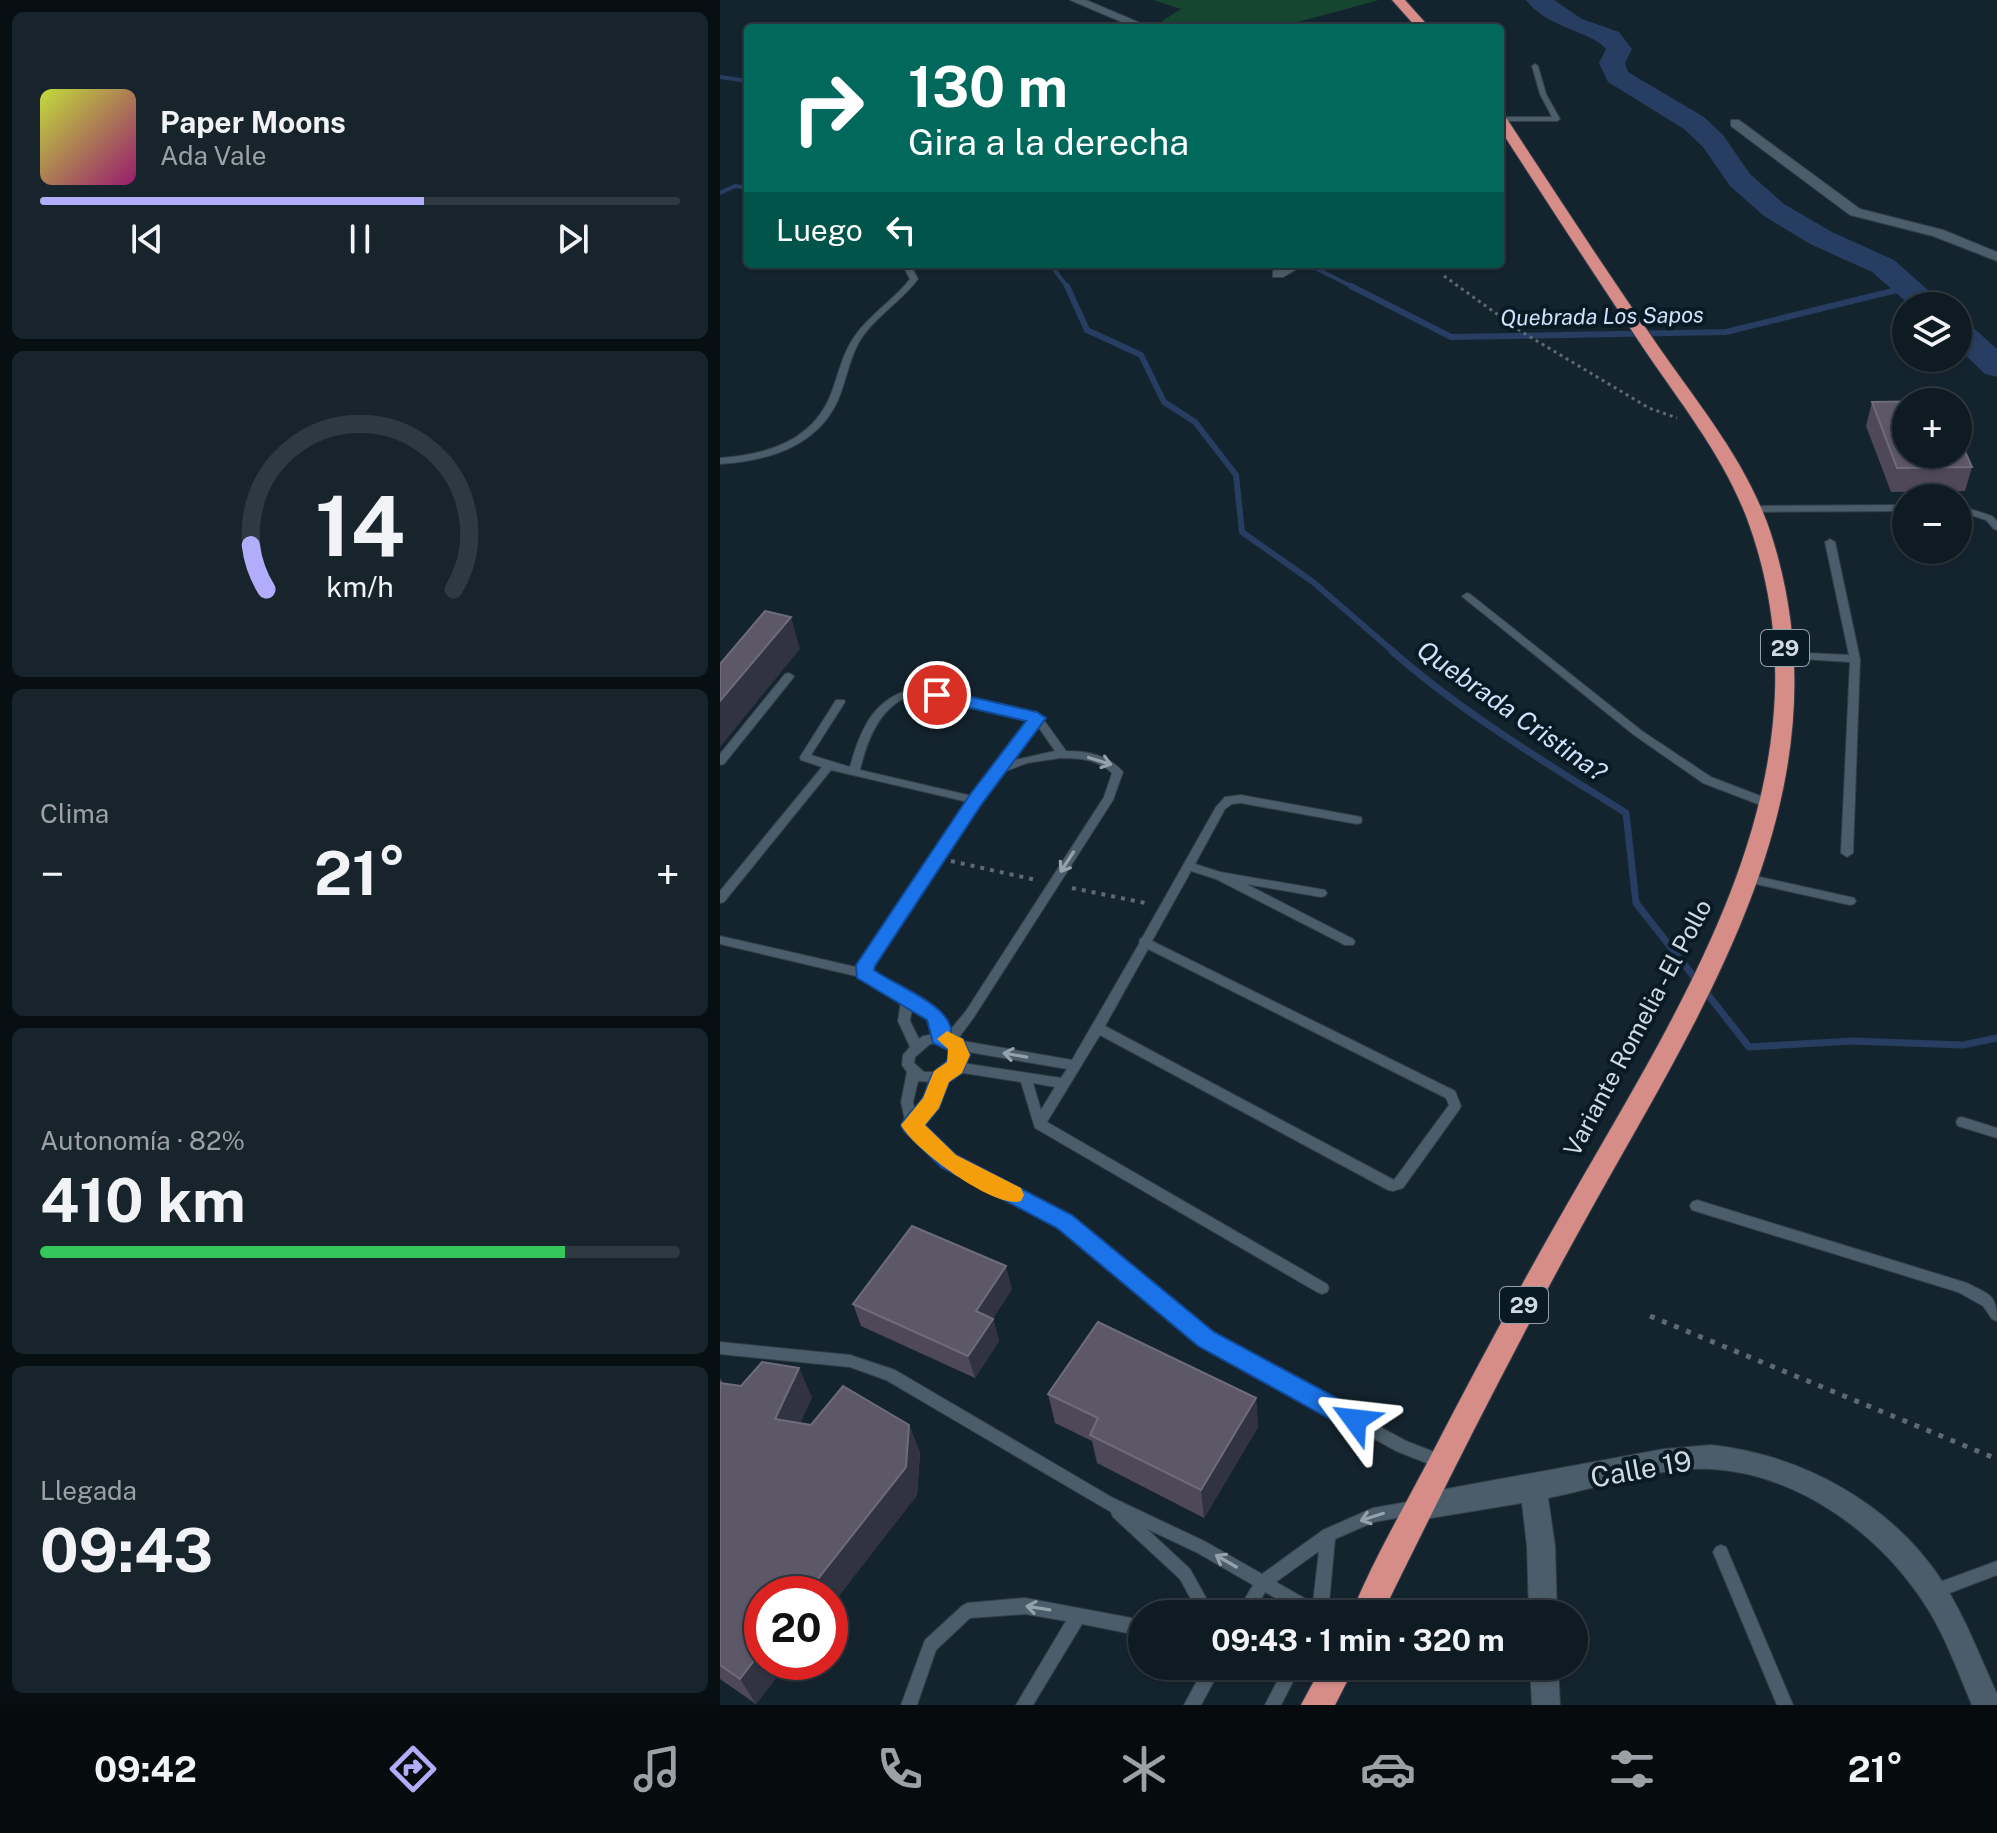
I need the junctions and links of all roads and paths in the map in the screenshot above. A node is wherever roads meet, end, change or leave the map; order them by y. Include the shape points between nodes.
1 (1076, 0) edge
2 (1398, 0) edge
3 (1136, 24) edge
4 (1420, 24) edge
5 (1535, 66) dead end
6 (1504, 119) edge
7 (1735, 123) dead end
8 (1505, 134) edge
9 (1997, 257) edge
10 (908, 268) edge
11 (1291, 268) edge
12 (1437, 268) edge
13 (1278, 274) dead end
14 (1703, 417) junction
15 (720, 461) edge
16 (1892, 508) edge
17 (1753, 509) junction
18 (1972, 513) edge
19 (1997, 527) edge
20 (1830, 542) dead end
21 (1467, 596) dead end
22 (1786, 655) junction
23 (1855, 659) junction
24 (789, 676) dead end
25 (840, 702) dead end
26 (1037, 718) junction
27 (1063, 754) junction
28 (720, 761) edge
29 (829, 766) junction
30 (998, 770) junction
31 (854, 771) junction
32 (975, 800) junction
33 (1773, 805) junction
34 (1357, 820) dead end
35 (1847, 853) dead end
36 (1187, 866) junction
37 (1220, 876) junction
38 (1751, 879) junction
39 (1321, 893) dead end
40 (720, 899) edge
41 (1850, 901) dead end
42 (720, 940) edge
43 (1144, 942) junction
44 (1349, 942) dead end
45 (863, 973) junction
46 (907, 1001) junction
47 (1098, 1028) junction
48 (949, 1041) junction
49 (916, 1046) junction
50 (1074, 1065) junction
51 (955, 1067) junction
52 (913, 1073) junction
53 (941, 1077) junction
54 (1026, 1079) junction
55 (1064, 1083) junction
56 (1962, 1122) dead end
57 (1039, 1124) junction
58 (912, 1125) junction
59 (1997, 1133) edge
60 (1697, 1206) dead end
61 (1322, 1288) dead end
62 (1997, 1315) edge
63 (1650, 1316) dead end
64 (720, 1348) edge
65 (1997, 1459) edge
66 (1442, 1462) junction
67 (1533, 1489) junction
68 (1108, 1503) junction
69 (1419, 1507) junction
70 (1328, 1535) junction
71 (1721, 1552) dead end
72 (1997, 1568) edge
73 (1263, 1582) junction
74 (1933, 1591) junction
75 (1199, 1600) edge
76 (1252, 1600) edge
77 (1294, 1600) edge
78 (1321, 1600) edge
79 (1373, 1600) edge
80 (1543, 1600) edge
81 (1079, 1615) junction
82 (1128, 1625) edge
83 (1206, 1680) edge
84 (1286, 1680) edge
85 (1331, 1680) edge
86 (1545, 1680) edge
87 (909, 1705) edge
88 (1024, 1705) edge
89 (1192, 1705) edge
90 (1273, 1705) edge
91 (1317, 1705) edge
92 (1546, 1705) edge
93 (1785, 1705) edge
94 (1987, 1705) edge

1 - 3 street
2 - 4 highway
5 - 6 lane via 1557,119
7 - 9 street via 1855,212 1938,233
8 - 14 highway, Variante Romelia - El Pollo / 29
10 - 15 lane via 914,279 862,332 846,357 823,417 782,450
11 - 13 street
12 - 14 path via 1522,336 1646,406 1674,418
14 - 17 highway, Variante Romelia - El Pollo / 29
16 - 17 lane
17 - 22 highway, Variante Romelia - El Pollo / 29 via 1771,565
18 - 19 lane
20 - 23 lane
21 - 33 lane via 1638,733 1707,780
22 - 23 lane
22 - 33 highway, Variante Romelia - El Pollo / 29 via 1785,728
23 - 35 lane
24 - 28 lane
25 - 29 lane via 805,757
26 - 27 lane
26 - 30 lane
26 - 31 lane via 918,690 902,692 888,700 874,723
27 - 30 lane via 1015,760
27 -> 48 lane via 1113,765 1117,782
29 - 31 lane
29 - 40 lane
30 - 32 lane
31 - 32 lane
32 - 45 lane via 875,946
33 - 38 highway, Variante Romelia - El Pollo / 29
34 - 36 lane via 1229,800
36 - 37 lane
36 - 43 lane
37 - 39 lane
37 - 44 lane
38 - 41 lane
38 - 66 highway, Variante Romelia - El Pollo / 29 via 1711,970
42 - 45 lane
43 - 47 lane
43 - 47 lane via 1451,1095 1455,1106 1393,1186
45 - 46 lane
46 - 48 lane via 934,1015
46 - 49 lane via 904,1021
47 - 50 lane
48 - 49 lane
50 -> 48 lane
48 - 51 lane via 960,1055
49 - 52 lane via 908,1065
50 - 55 lane
51 - 53 lane
51 - 54 lane
52 - 53 lane
52 - 58 lane via 907,1102
53 - 58 lane via 932,1102
54 - 55 lane
54 - 57 lane
55 - 57 lane
56 - 59 lane
57 - 61 lane
58 - 66 lane via 949,1161 1065,1222 1206,1339 1401,1446
60 - 62 lane via 1962,1287 1988,1302
63 - 65 path
64 - 68 lane via 850,1361 890,1375
66 - 69 highway, Variante Romelia - El Pollo / 29
67 - 69 street, Calle 19
67 - 74 street, Calle 19 via 1712,1457 1773,1470 1826,1490 1865,1519
67 - 80 street
73 -> 68 lane
68 - 75 lane via 1185,1574
69 -> 70 lane via 1373,1515
69 - 79 highway, Variante Romelia - El Pollo / 29
70 - 73 lane
70 - 78 lane
71 - 93 lane
72 - 74 lane
73 - 76 lane
73 - 77 lane
74 - 94 street, Calle 19
81 - 82 lane
81 -> 87 lane via 1025,1606 967,1611 930,1645
81 - 88 lane
83 - 89 lane
84 - 90 lane
85 - 91 highway
86 - 92 street

